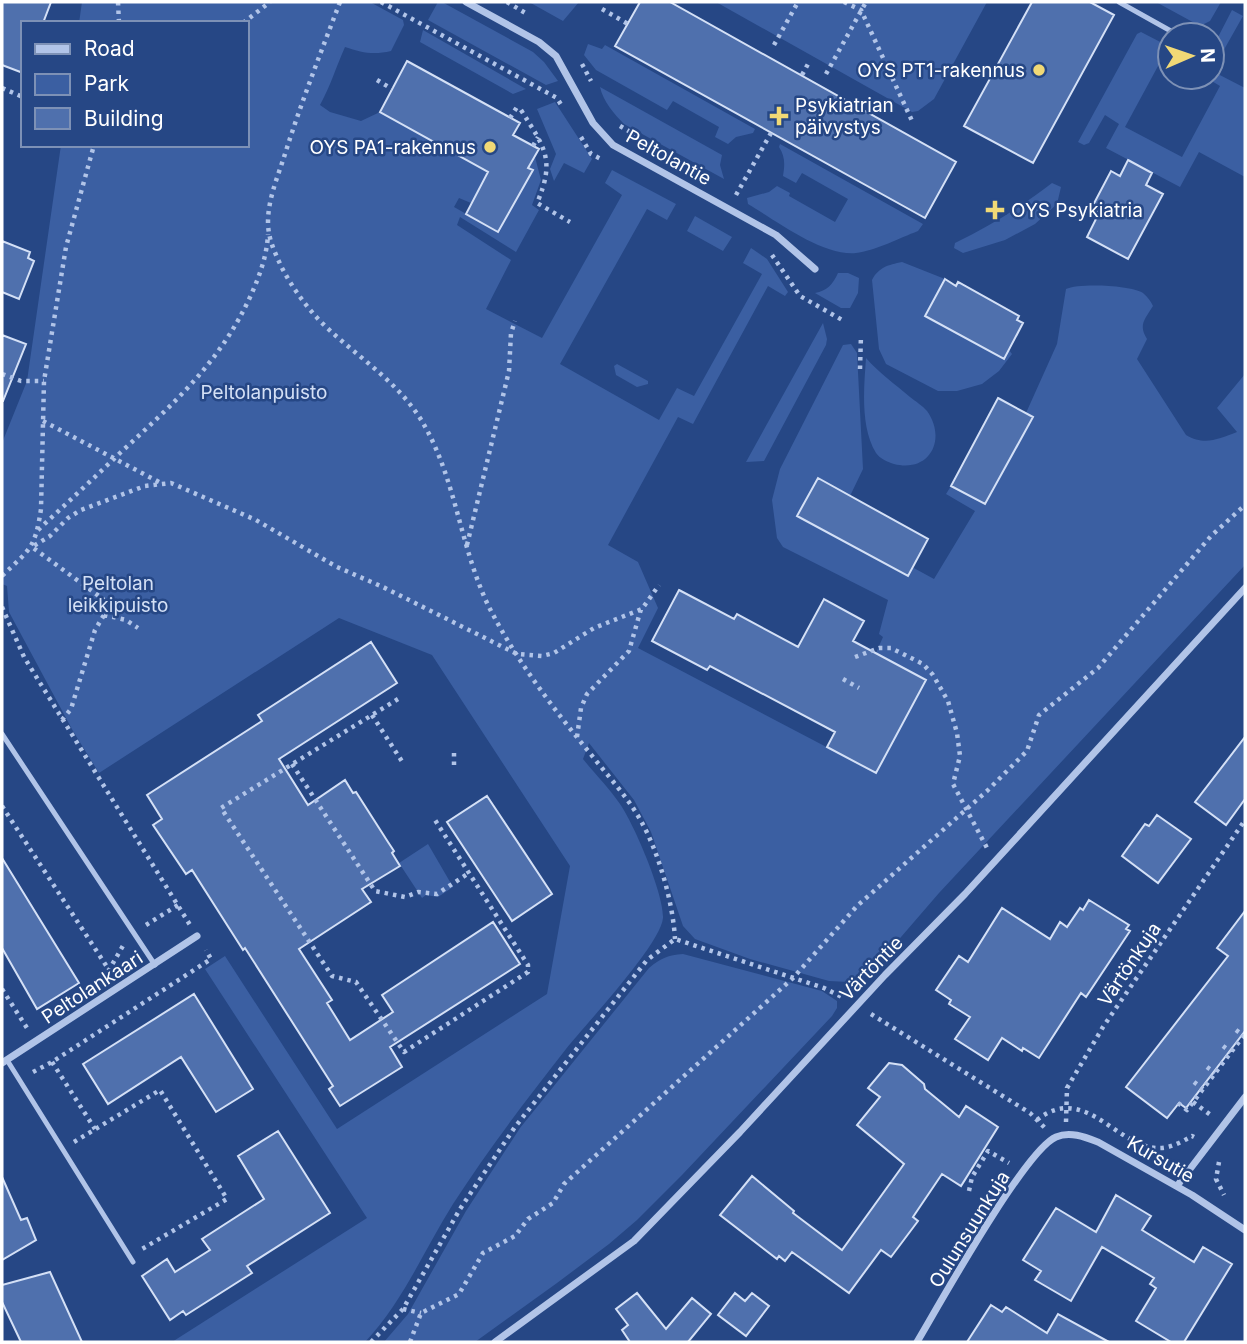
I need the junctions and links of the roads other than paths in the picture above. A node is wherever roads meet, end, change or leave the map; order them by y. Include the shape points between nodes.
1 (466, 2) edge
2 (1119, 2) edge
3 (1156, 23) edge
4 (815, 269) dead end
5 (1245, 588) edge
6 (2, 734) edge
7 (197, 936) road end
8 (155, 965) junction
9 (4, 1061) edge
10 (1245, 1097) edge
11 (1054, 1137) joint
12 (1177, 1186) junction
13 (1245, 1230) edge
14 (131, 1259) road end
15 (495, 1342) edge
16 (917, 1342) edge

1 - 4 street, Peltolantie via 556,56 593,123 613,145 776,235
2 - 3 lane
5 - 15 street, Värtöntie via 996,860 634,1241
6 - 8 lane
7 - 8 street, Peltolankaari
8 - 9 street, Peltolankaari
9 - 14 lane
10 - 12 street
11 - 12 street, Kursutie via 1082,1136 1098,1142
11 - 16 street, Oulunsuunkuja via 1035,1154 999,1207
12 - 13 street, Kursutie

